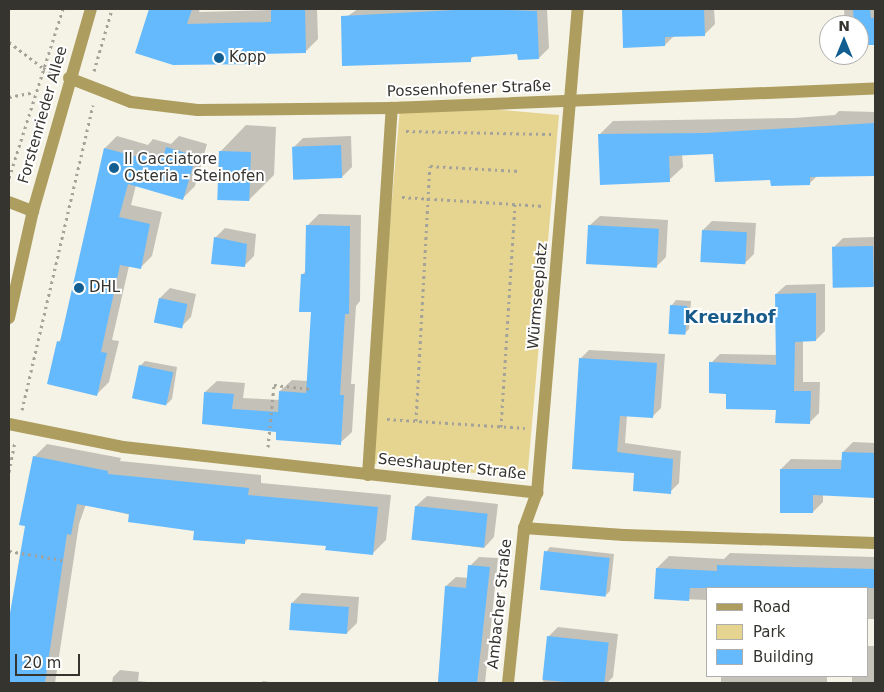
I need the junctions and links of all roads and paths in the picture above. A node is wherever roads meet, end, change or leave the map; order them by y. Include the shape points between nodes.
1 (63, 9) edge
2 (91, 9) edge
3 (112, 9) edge
4 (578, 9) edge
5 (9, 42) edge
6 (43, 68) junction
7 (69, 78) junction
8 (94, 88) junction
9 (875, 90) edge
10 (34, 92) junction
11 (9, 97) edge
12 (570, 101) junction
13 (392, 108) junction
14 (390, 130) junction
15 (568, 134) junction
16 (520, 170) dead end
17 (9, 178) edge
18 (386, 196) junction
19 (429, 199) junction
20 (9, 202) edge
21 (515, 204) junction
22 (562, 207) junction
23 (33, 211) junction
24 (9, 318) edge
25 (311, 389) dead end
26 (371, 418) junction
27 (416, 421) junction
28 (14, 425) edge
29 (501, 426) junction
30 (543, 430) junction
31 (266, 463) junction
32 (9, 472) edge
33 (368, 474) junction
34 (537, 493) junction
35 (524, 528) junction
36 (875, 543) edge
37 (9, 551) edge
38 (62, 560) dead end
39 (508, 683) edge

1 - 6 path
2 - 7 street, Forstenrieder Allee
3 - 8 path via 94,67
4 - 12 street
5 - 6 path
6 - 7 path
6 - 10 path
7 - 8 street, Possenhofener Straße
7 - 23 street, Forstenrieder Allee
8 - 13 street, Possenhofener Straße via 131,102 198,110
8 - 28 path via 93,118
9 - 12 street, Possenhofener Straße
10 - 11 path
10 - 17 path
12 - 13 street, Possenhofener Straße
12 - 15 street, Würmseeplatz
13 - 14 street
14 - 15 path
14 - 18 street
15 - 22 street, Würmseeplatz
16 - 19 path via 430,166
18 - 19 path
18 - 26 street
19 - 21 path
19 - 27 path
20 - 23 street
21 - 22 path
21 - 29 path
22 - 30 street, Würmseeplatz
23 - 24 street, Forstenrieder Allee
25 - 31 path via 274,386
26 - 27 path
26 - 33 street
27 - 29 path
28 - 31 street, Seeshaupter Straße via 123,447
28 - 32 path
29 - 30 path
30 - 34 street, Würmseeplatz
31 - 33 street, Seeshaupter Straße
33 - 34 street, Seeshaupter Straße
34 - 35 street, Seeshaupter Straße
35 - 36 street via 624,536
35 - 39 street, Ambacher Straße
37 - 38 path

